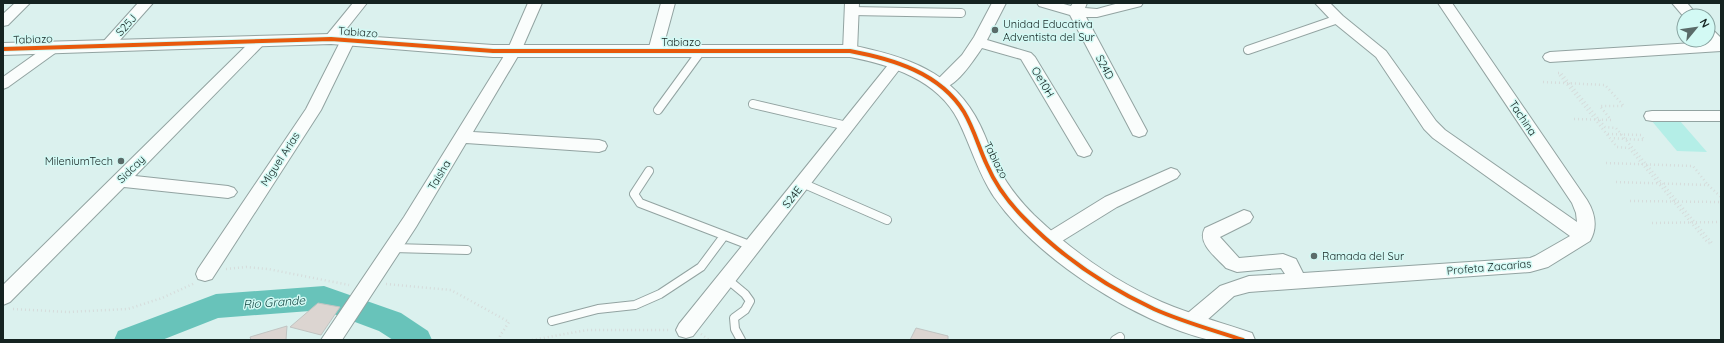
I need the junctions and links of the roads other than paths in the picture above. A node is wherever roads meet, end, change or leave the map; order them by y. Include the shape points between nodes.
1 (23, 3) edge
2 (146, 3) edge
3 (360, 3) edge
4 (535, 3) edge
5 (668, 3) edge
6 (999, 3) edge
7 (1044, 3) edge
8 (1136, 3) edge
9 (1322, 3) edge
10 (1445, 3) edge
11 (852, 7) edge
12 (1078, 8) edge
13 (961, 13) dead end
14 (1338, 20) junction
15 (3, 22) edge
16 (339, 40) junction
17 (259, 41) junction
18 (979, 42) junction
19 (107, 46) junction
20 (1721, 46) edge
21 (53, 48) junction
22 (3, 49) edge
23 (1248, 50) dead end
24 (514, 51) junction
25 (655, 51) junction
26 (701, 51) junction
27 (850, 51) junction
28 (1550, 58) dead end
29 (897, 63) junction
30 (3, 84) edge
31 (940, 85) junction
32 (753, 104) dead end
33 (658, 110) dead end
34 (1652, 116) dead end
35 (1721, 116) edge
36 (847, 126) junction
37 (1139, 131) dead end
38 (462, 137) junction
39 (599, 146) dead end
40 (1084, 151) dead end
41 (649, 171) dead end
42 (1171, 174) dead end
43 (119, 180) junction
44 (802, 184) junction
45 (228, 192) dead end
46 (1244, 217) dead end
47 (887, 220) dead end
48 (724, 236) junction
49 (1584, 236) junction
50 (1048, 241) junction
51 (752, 246) junction
52 (393, 248) junction
53 (466, 250) dead end
54 (205, 274) road end
55 (727, 279) junction
56 (1298, 281) junction
57 (7, 303) edge
58 (552, 321) dead end
59 (1190, 322) junction
60 (686, 330) road end
61 (331, 340) edge
62 (741, 340) edge
63 (1243, 340) edge

1 - 15 street
2 - 19 street, S25J
3 - 16 street, Miguel Arias
4 - 24 street, Taisha
5 - 25 street
6 - 18 street
7 - 12 street
8 - 12 street via 1103,12
9 - 14 street
10 - 49 street, Tachina via 1584,209 1588,222
11 - 13 lane
11 - 27 street
12 - 37 street, S24D
14 - 23 lane
14 - 49 street via 1381,54 1430,125 1439,134
16 - 17 street, Tabiazo
16 - 24 street, Tabiazo
16 - 54 street, Miguel Arias via 313,110
17 - 19 street, Tabiazo
17 - 43 street, Sidcay
18 - 31 street via 954,76
18 - 40 street, Oe10H via 1026,56 1030,60
19 - 21 street, Tabiazo
20 - 28 street
21 - 22 street, Tabiazo
21 - 30 street
24 - 25 street, Tabiazo
24 - 38 street, Taisha
25 - 26 street, Tabiazo
26 - 27 street, Tabiazo
26 - 33 lane
27 - 29 street, Tabiazo
29 - 31 street, Tabiazo
29 - 36 street, S24E
31 - 50 street, Tabiazo via 960,106 994,180 1012,204
32 - 36 lane
34 - 35 street
36 - 44 street, S24E
38 - 39 street
38 - 52 street, Taisha
41 - 48 lane via 634,194 640,203
42 - 50 street via 1111,202
43 - 45 street
43 - 57 street, Sidcay
44 - 47 lane
44 - 51 street, S24E
46 - 56 street via 1211,233 1211,239 1237,265 1283,261 1289,264
48 - 51 lane
48 - 58 lane via 701,267 660,294 635,305 598,309
49 - 56 street, Profeta Zacarías via 1541,262 1530,265
50 - 59 street, Tabiazo via 1122,293
51 - 55 street, S24E
52 - 53 lane
52 - 61 street, Taisha
55 - 60 street, S24E
55 - 62 lane via 750,301 745,310 734,318 735,329
56 - 59 street, Profeta Zacarías via 1249,284 1227,291
59 - 63 street, Tabiazo

